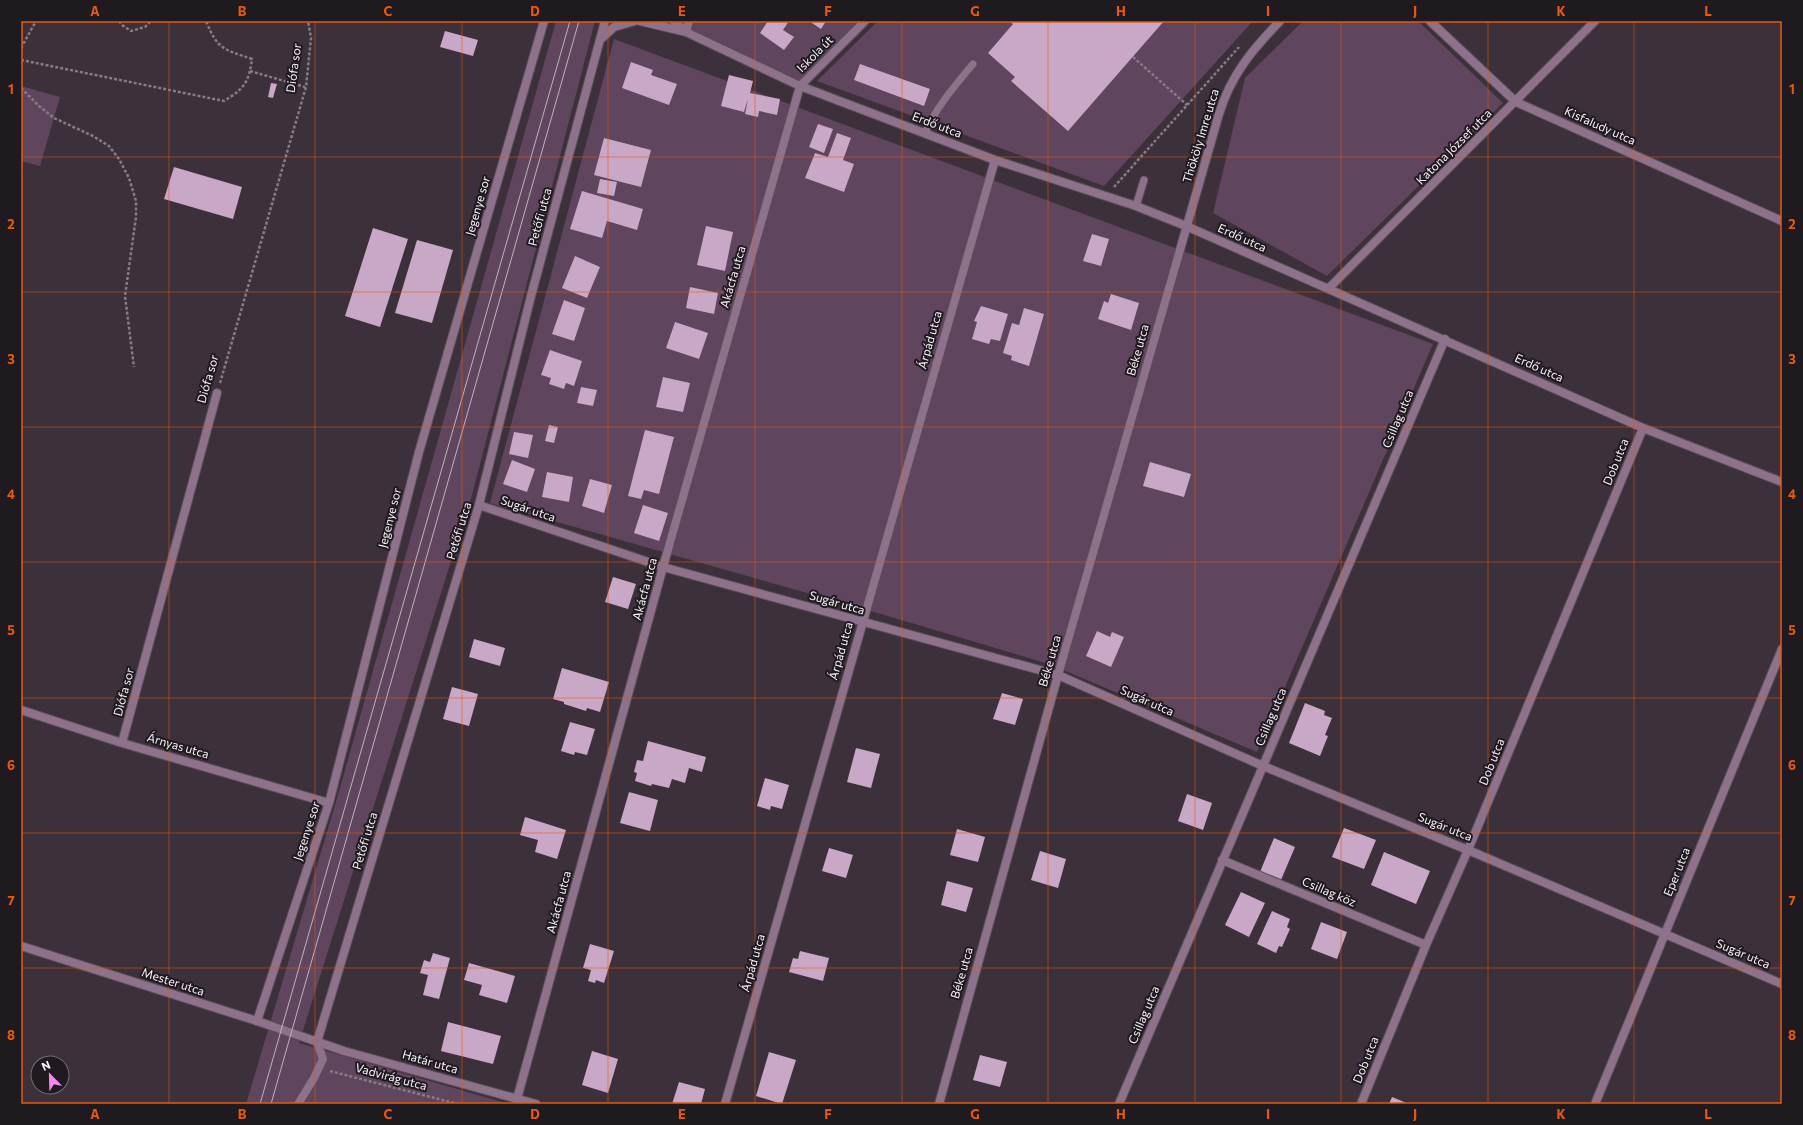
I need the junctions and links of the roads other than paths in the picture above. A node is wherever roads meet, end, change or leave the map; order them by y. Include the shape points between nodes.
1 (544, 21) edge
2 (605, 21) edge
3 (635, 21) edge
4 (640, 21) edge
5 (674, 21) edge
6 (689, 21) edge
7 (865, 21) edge
8 (1280, 21) edge
9 (1430, 21) edge
10 (1595, 21) edge
11 (686, 32) junction
12 (600, 40) junction
13 (973, 64) dead end
14 (800, 86) junction
15 (1516, 102) junction
16 (925, 133) junction
17 (995, 160) junction
18 (1144, 180) dead end
19 (1136, 206) junction
20 (1782, 221) edge
21 (1186, 226) junction
22 (1328, 289) junction
23 (1445, 339) junction
24 (217, 393) road end
25 (1643, 428) junction
26 (1782, 482) edge
27 (480, 505) junction
28 (663, 567) junction
29 (862, 622) junction
30 (1782, 649) edge
31 (1058, 674) junction
32 (21, 710) edge
33 (122, 742) junction
34 (1263, 766) junction
35 (329, 803) junction
36 (1468, 850) junction
37 (1222, 860) junction
38 (1665, 934) junction
39 (1426, 945) junction
40 (21, 946) edge
41 (1782, 984) edge
42 (257, 1021) junction
43 (317, 1042) junction
44 (517, 1099) junction
45 (298, 1104) edge
46 (536, 1104) edge
47 (725, 1104) edge
48 (939, 1104) edge
49 (1119, 1104) edge
50 (1361, 1104) edge
51 (1594, 1104) edge

1 - 35 street, Jegenye sor via 419,452
2 - 12 street, Petőfi utca
3 - 12 street via 614,27
4 - 11 street, Erdő utca
5 - 11 street, Erdő utca
6 - 11 street
7 - 14 street, Iskola út
8 - 21 street, Thököly Imre utca via 1251,52 1230,83 1218,114
9 - 15 street, Kisfaludy utca
10 - 15 street, Katona József utca
11 - 14 street, Erdő utca
12 - 27 street, Petőfi utca via 531,296
13 - 16 lane via 944,98
14 - 16 street, Erdő utca
14 - 28 street, Akácfa utca
15 - 20 street, Kisfaludy utca
15 - 22 street, Katona József utca
16 - 17 street, Erdő utca
17 - 19 street, Erdő utca
17 - 29 street, Árpád utca
18 - 19 lane
19 - 21 street, Erdő utca
21 - 22 street, Erdő utca
21 - 31 street, Béke utca
22 - 23 street, Erdő utca
23 - 25 street, Erdő utca
23 - 34 street, Csillag utca
24 - 33 street, Diófa sor
25 - 26 street, Erdő utca
25 - 36 street, Dob utca
27 - 28 street, Sugár utca
27 - 43 street, Petőfi utca
28 - 29 street, Sugár utca
28 - 44 street, Akácfa utca
29 - 31 street, Sugár utca
29 - 47 street, Árpád utca
30 - 38 street, Eper utca
31 - 34 street, Sugár utca
31 - 48 street, Béke utca
32 - 33 street, Árnyas utca
33 - 35 street, Árnyas utca
34 - 36 street, Sugár utca
34 - 37 street, Csillag utca
35 - 42 street, Jegenye sor
36 - 38 street, Sugár utca
36 - 39 street, Dob utca
37 - 39 street, Csillag köz
37 - 49 street, Csillag utca
38 - 41 street, Sugár utca
38 - 51 street, Eper utca
39 - 50 street, Dob utca
40 - 42 street, Mester utca
42 - 43 street, Mester utca
43 - 44 street, Határ utca
43 - 45 street via 323,1059
44 - 46 street, Határ utca

